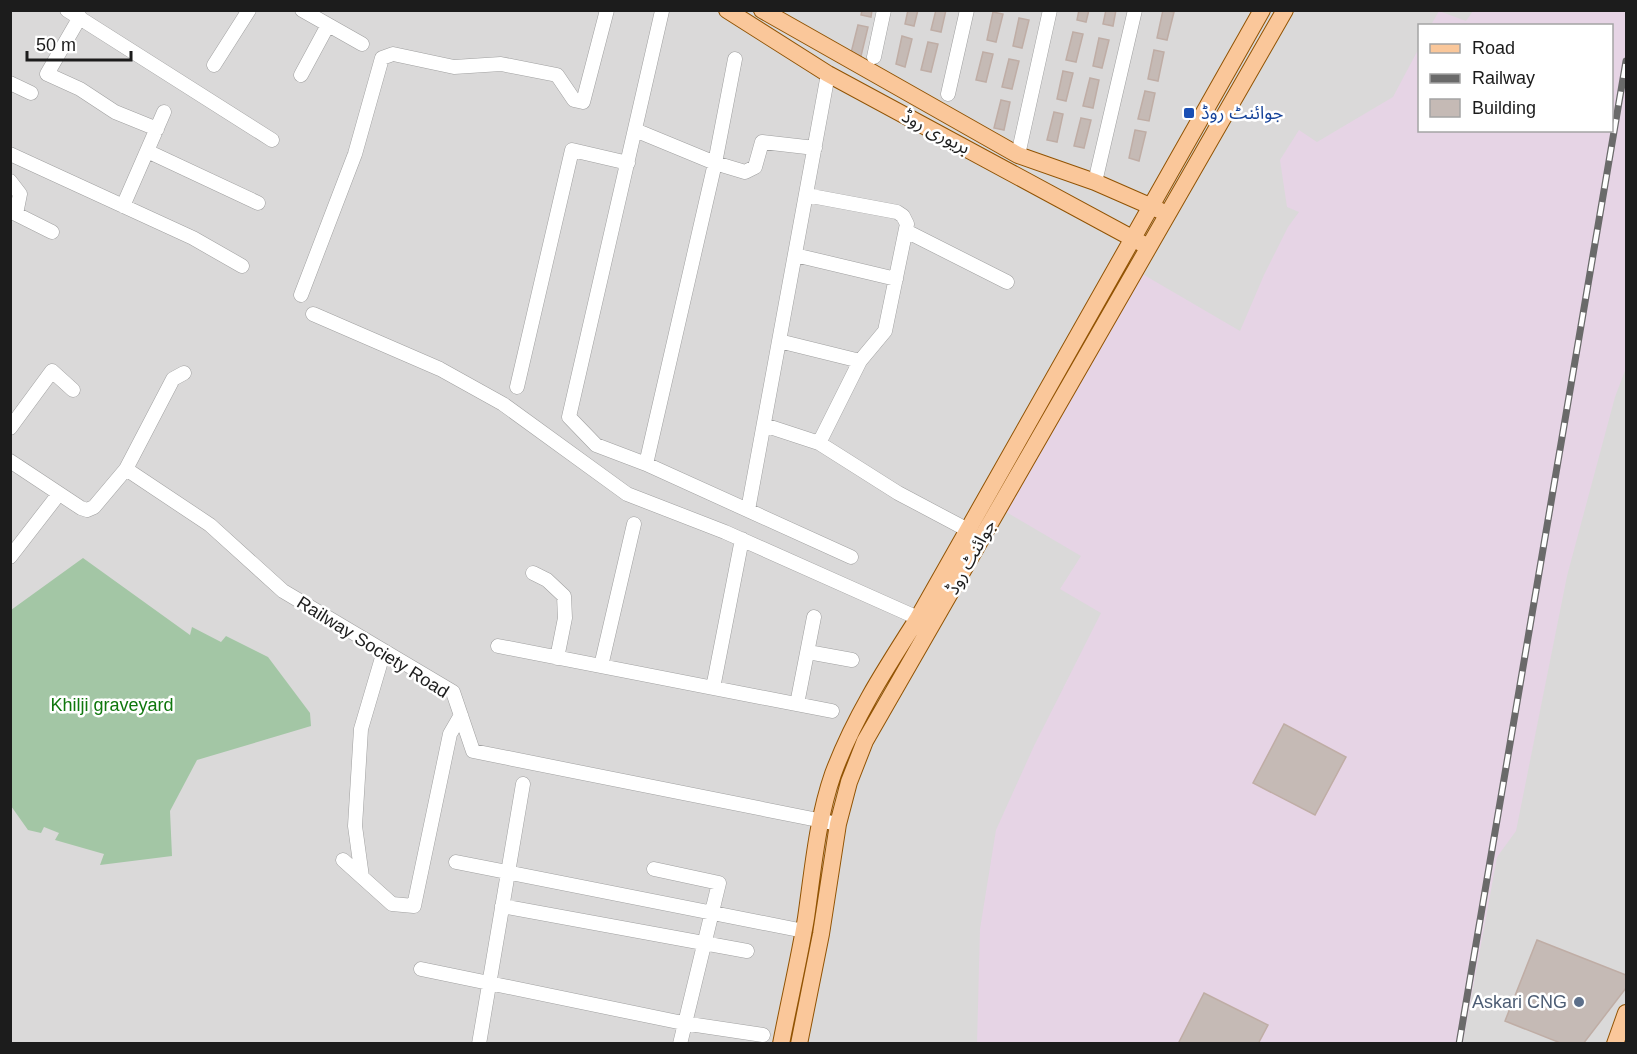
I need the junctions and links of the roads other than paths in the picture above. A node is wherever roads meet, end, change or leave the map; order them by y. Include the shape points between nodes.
1 (67, 10) edge
2 (249, 10) edge
3 (302, 10) edge
4 (607, 10) edge
5 (727, 10) edge
6 (762, 10) edge
7 (884, 10) edge
8 (967, 10) edge
9 (1050, 10) edge
10 (1135, 10) edge
11 (1262, 10) edge
12 (1285, 10) edge
13 (663, 11) edge
14 (80, 17) junction
15 (328, 25) junction
16 (362, 44) dead end
17 (874, 57) dead end
18 (735, 59) dead end
19 (214, 65) dead end
20 (828, 74) junction
21 (301, 75) dead end
22 (10, 83) edge
23 (31, 93) dead end
24 (948, 94) dead end
25 (164, 112) dead end
26 (157, 129) junction
27 (635, 130) junction
28 (272, 140) dead end
29 (815, 148) junction
30 (147, 151) junction
31 (10, 154) edge
32 (1018, 155) junction
33 (628, 163) junction
34 (715, 163) junction
35 (10, 181) edge
36 (1095, 182) junction
37 (806, 195) junction
38 (258, 203) dead end
39 (123, 206) junction
40 (1151, 206) junction
41 (1167, 215) junction
42 (906, 231) junction
43 (52, 232) dead end
44 (1133, 239) junction
45 (1149, 247) junction
46 (795, 255) junction
47 (242, 266) dead end
48 (896, 279) junction
49 (1007, 282) dead end
50 (301, 295) dead end
51 (313, 314) dead end
52 (779, 341) junction
53 (860, 362) junction
54 (184, 373) dead end
55 (517, 387) dead end
56 (73, 390) dead end
57 (764, 425) junction
58 (10, 428) edge
59 (819, 443) junction
60 (10, 460) edge
61 (646, 464) junction
62 (126, 470) junction
63 (58, 495) junction
64 (748, 510) junction
65 (634, 524) dead end
66 (966, 529) junction
67 (742, 539) junction
68 (851, 556) dead end
69 (10, 557) edge
70 (533, 573) dead end
71 (814, 616) dead end
72 (918, 618) junction
73 (498, 646) dead end
74 (384, 651) junction
75 (807, 652) junction
76 (558, 658) junction
77 (852, 660) dead end
78 (601, 666) junction
79 (712, 688) junction
80 (797, 704) junction
81 (832, 711) dead end
82 (461, 715) junction
83 (523, 784) dead end
84 (821, 820) junction
85 (838, 824) junction
86 (343, 860) dead end
87 (456, 862) dead end
88 (654, 869) dead end
89 (507, 872) junction
90 (362, 877) junction
91 (502, 906) junction
92 (713, 914) junction
93 (804, 931) junction
94 (705, 943) junction
95 (747, 951) dead end
96 (421, 969) dead end
97 (491, 983) junction
98 (1626, 1013) edge
99 (683, 1023) junction
100 (763, 1035) dead end
101 (1615, 1043) edge
102 (479, 1044) edge
103 (680, 1044) edge
104 (781, 1044) edge
105 (799, 1044) edge

1 - 14 street
2 - 19 street
3 - 15 street
4 - 50 street via 583,102 574,100 557,75 501,64 454,67 393,54 382,58 355,154
5 - 20 main road, بریوری روڈ
6 - 32 main road, بریوری روڈ
7 - 17 street
8 - 24 street
9 - 32 street
10 - 36 street
11 - 40 main road, جوائنٹ روڈ
12 - 41 main road, جوائنٹ روڈ
13 - 27 street
14 - 26 street via 47,74 80,89 115,112
14 - 28 street
15 - 16 street
15 - 21 street
18 - 34 street
20 - 29 street
20 - 44 main road, بریوری روڈ
22 - 23 street
25 - 26 street
26 - 30 street
27 - 33 street
27 - 34 street
29 - 34 street via 762,142 752,171
29 - 37 street
30 - 38 street
30 - 39 street
31 - 39 street
32 - 36 main road, بریوری روڈ
33 - 55 street via 572,150
33 - 61 street via 569,417 596,445
34 - 61 street
35 - 43 street via 20,194 16,214
36 - 40 main road, بریوری روڈ
37 - 42 street via 897,212 903,216
37 - 46 street
39 - 47 street
40 - 41 main road, بریوری روڈ
40 - 44 main road, جوائنٹ روڈ
41 - 45 main road, جوائنٹ روڈ
42 - 48 street
42 - 49 street
44 - 45 main road, بریوری روڈ
44 - 66 main road, جوائنٹ روڈ
45 - 85 main road, جوائنٹ روڈ via 876,719 849,782
46 - 48 street
46 - 52 street
48 - 53 street via 885,331
51 - 67 street via 440,369 503,404 627,494
52 - 53 street
52 - 57 street
53 - 59 street
54 - 62 street via 173,379
56 - 58 street via 52,371
57 - 59 street
57 - 64 street
59 - 66 street via 898,493
60 - 63 street
61 - 64 street
62 - 63 street via 87,510
62 - 74 street, Railway Society Road via 210,525 283,591
63 - 69 street
64 - 68 street
65 - 78 street
66 - 72 main road, جوائنٹ روڈ
67 - 72 street
67 - 79 street
70 - 76 street via 547,580 564,597 565,618
71 - 75 street
72 - 84 main road, جوائنٹ روڈ via 849,734 832,776
73 - 76 street
74 - 82 street, Railway Society Road via 453,692
74 - 90 street via 362,729 355,826
75 - 77 street
75 - 80 street
76 - 78 street
78 - 79 street
79 - 80 street
80 - 81 street
82 - 84 street, Railway Society Road via 473,751
82 - 90 street via 450,734 414,906 392,904
83 - 89 street
84 - 85 street, Railway Society Road
84 - 93 main road, جوائنٹ روڈ
85 - 105 main road, جوائنٹ روڈ
86 - 90 street
87 - 89 street
88 - 92 street via 719,883
89 - 91 street
89 - 92 street
91 - 94 street
91 - 97 street
92 - 93 street
92 - 94 street
93 - 104 main road, جوائنٹ روڈ
94 - 95 street
94 - 99 street
96 - 97 street
97 - 99 street
97 - 102 street
98 - 101 main road
99 - 100 street
99 - 103 street

